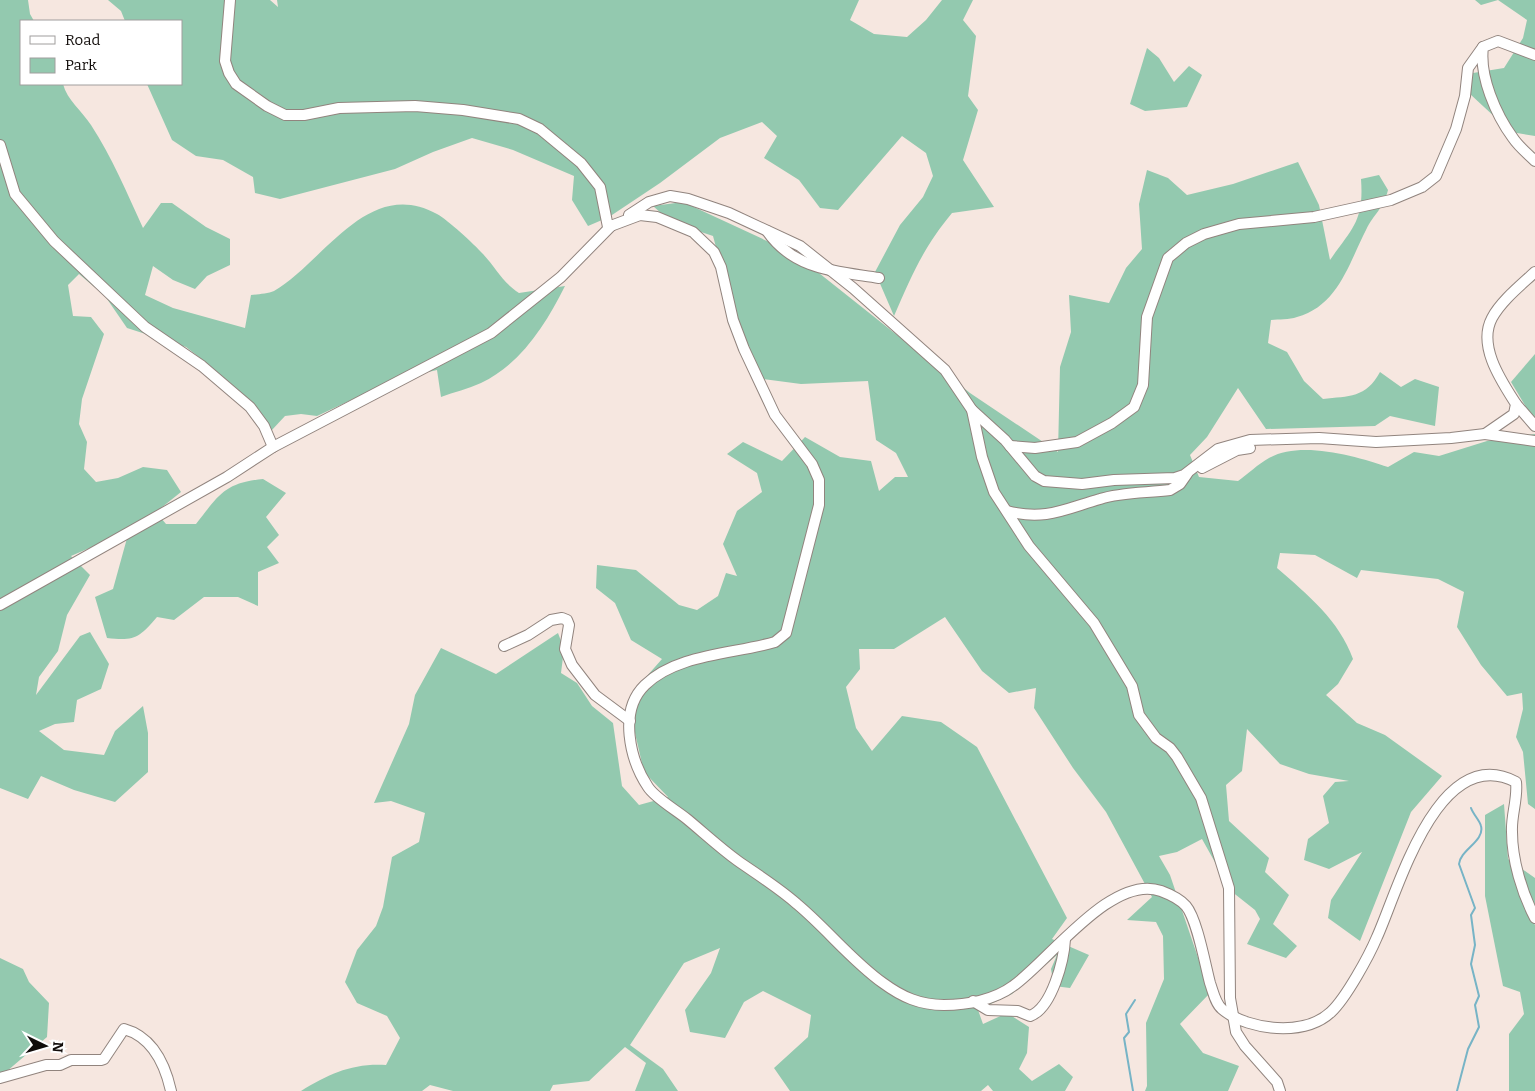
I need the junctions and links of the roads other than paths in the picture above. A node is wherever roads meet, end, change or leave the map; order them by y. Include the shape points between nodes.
1 (230, 0) edge
2 (1483, 47) junction
3 (1535, 54) edge
4 (0, 145) edge
5 (1535, 161) edge
6 (608, 227) junction
7 (825, 268) junction
8 (1535, 272) edge
9 (879, 278) dead end
10 (1516, 404) junction
11 (972, 410) junction
12 (1535, 426) edge
13 (1485, 434) junction
14 (1535, 441) edge
15 (1010, 446) junction
16 (273, 447) junction
17 (1186, 476) junction
18 (1007, 511) junction
19 (0, 605) edge
20 (504, 646) dead end
21 (630, 721) junction
22 (1535, 918) edge
23 (1065, 938) junction
24 (974, 1001) junction
25 (1232, 1014) junction
26 (0, 1078) edge
27 (171, 1091) edge
28 (1280, 1091) edge

1 - 6 street via 225,61 229,73 236,84 267,106 285,115 339,108 415,106 518,119 540,130 581,163 600,187
2 - 3 street via 1498,41
2 - 5 street via 1481,59 1494,103 1514,139
2 - 15 street via 1468,68 1456,129 1431,182 1391,200 1314,217 1239,224 1186,243 1168,258 1147,317 1143,385 1134,407 1070,444 1035,448
4 - 16 street via 16,194 54,241 145,327 202,366 250,407 264,426
6 - 7 street via 649,202 670,196 688,199 800,246
6 - 16 street via 561,277 491,333
6 - 21 street via 640,215 657,217 693,232 714,252 722,267 733,320 744,349 775,415 808,456 816,471 820,490 789,624 781,639 662,671 636,696
7 - 9 street
7 - 11 street via 853,288 945,370
8 - 10 street via 1492,318 1489,331 1488,346 1494,367
10 - 12 street
10 - 13 street via 1514,414
11 - 15 street
11 - 18 street via 982,457 994,492
13 - 14 street
13 - 17 street via 1401,442 1319,438 1250,440 1218,449
15 - 17 street via 1027,469 1044,481 1082,484
16 - 19 street via 220,481
17 - 18 street via 1170,490 1101,498 1058,514 1029,516
18 - 25 street via 1028,546 1094,623 1132,686 1139,715 1156,738 1177,757 1201,798 1229,888
20 - 21 street via 551,620 567,620 565,649 572,665 595,695
21 - 24 street via 636,763 650,791 736,860 795,902 880,982 916,1002 940,1006
22 - 25 street via 1515,856 1512,834 1516,782 1498,776 1475,779 1451,794 1423,828 1376,939 1334,1010 1316,1023 1297,1028 1260,1025
23 - 24 street via 1013,987
23 - 24 street via 1065,953 1053,992 1035,1014 988,1010
23 - 25 street via 1111,902 1128,893 1142,888 1165,892 1187,908 1213,993 1223,1010
25 - 28 street via 1236,1032 1277,1082
26 - 27 street via 46,1065 60,1066 71,1060 104,1059 124,1028 140,1036 155,1051 165,1068

